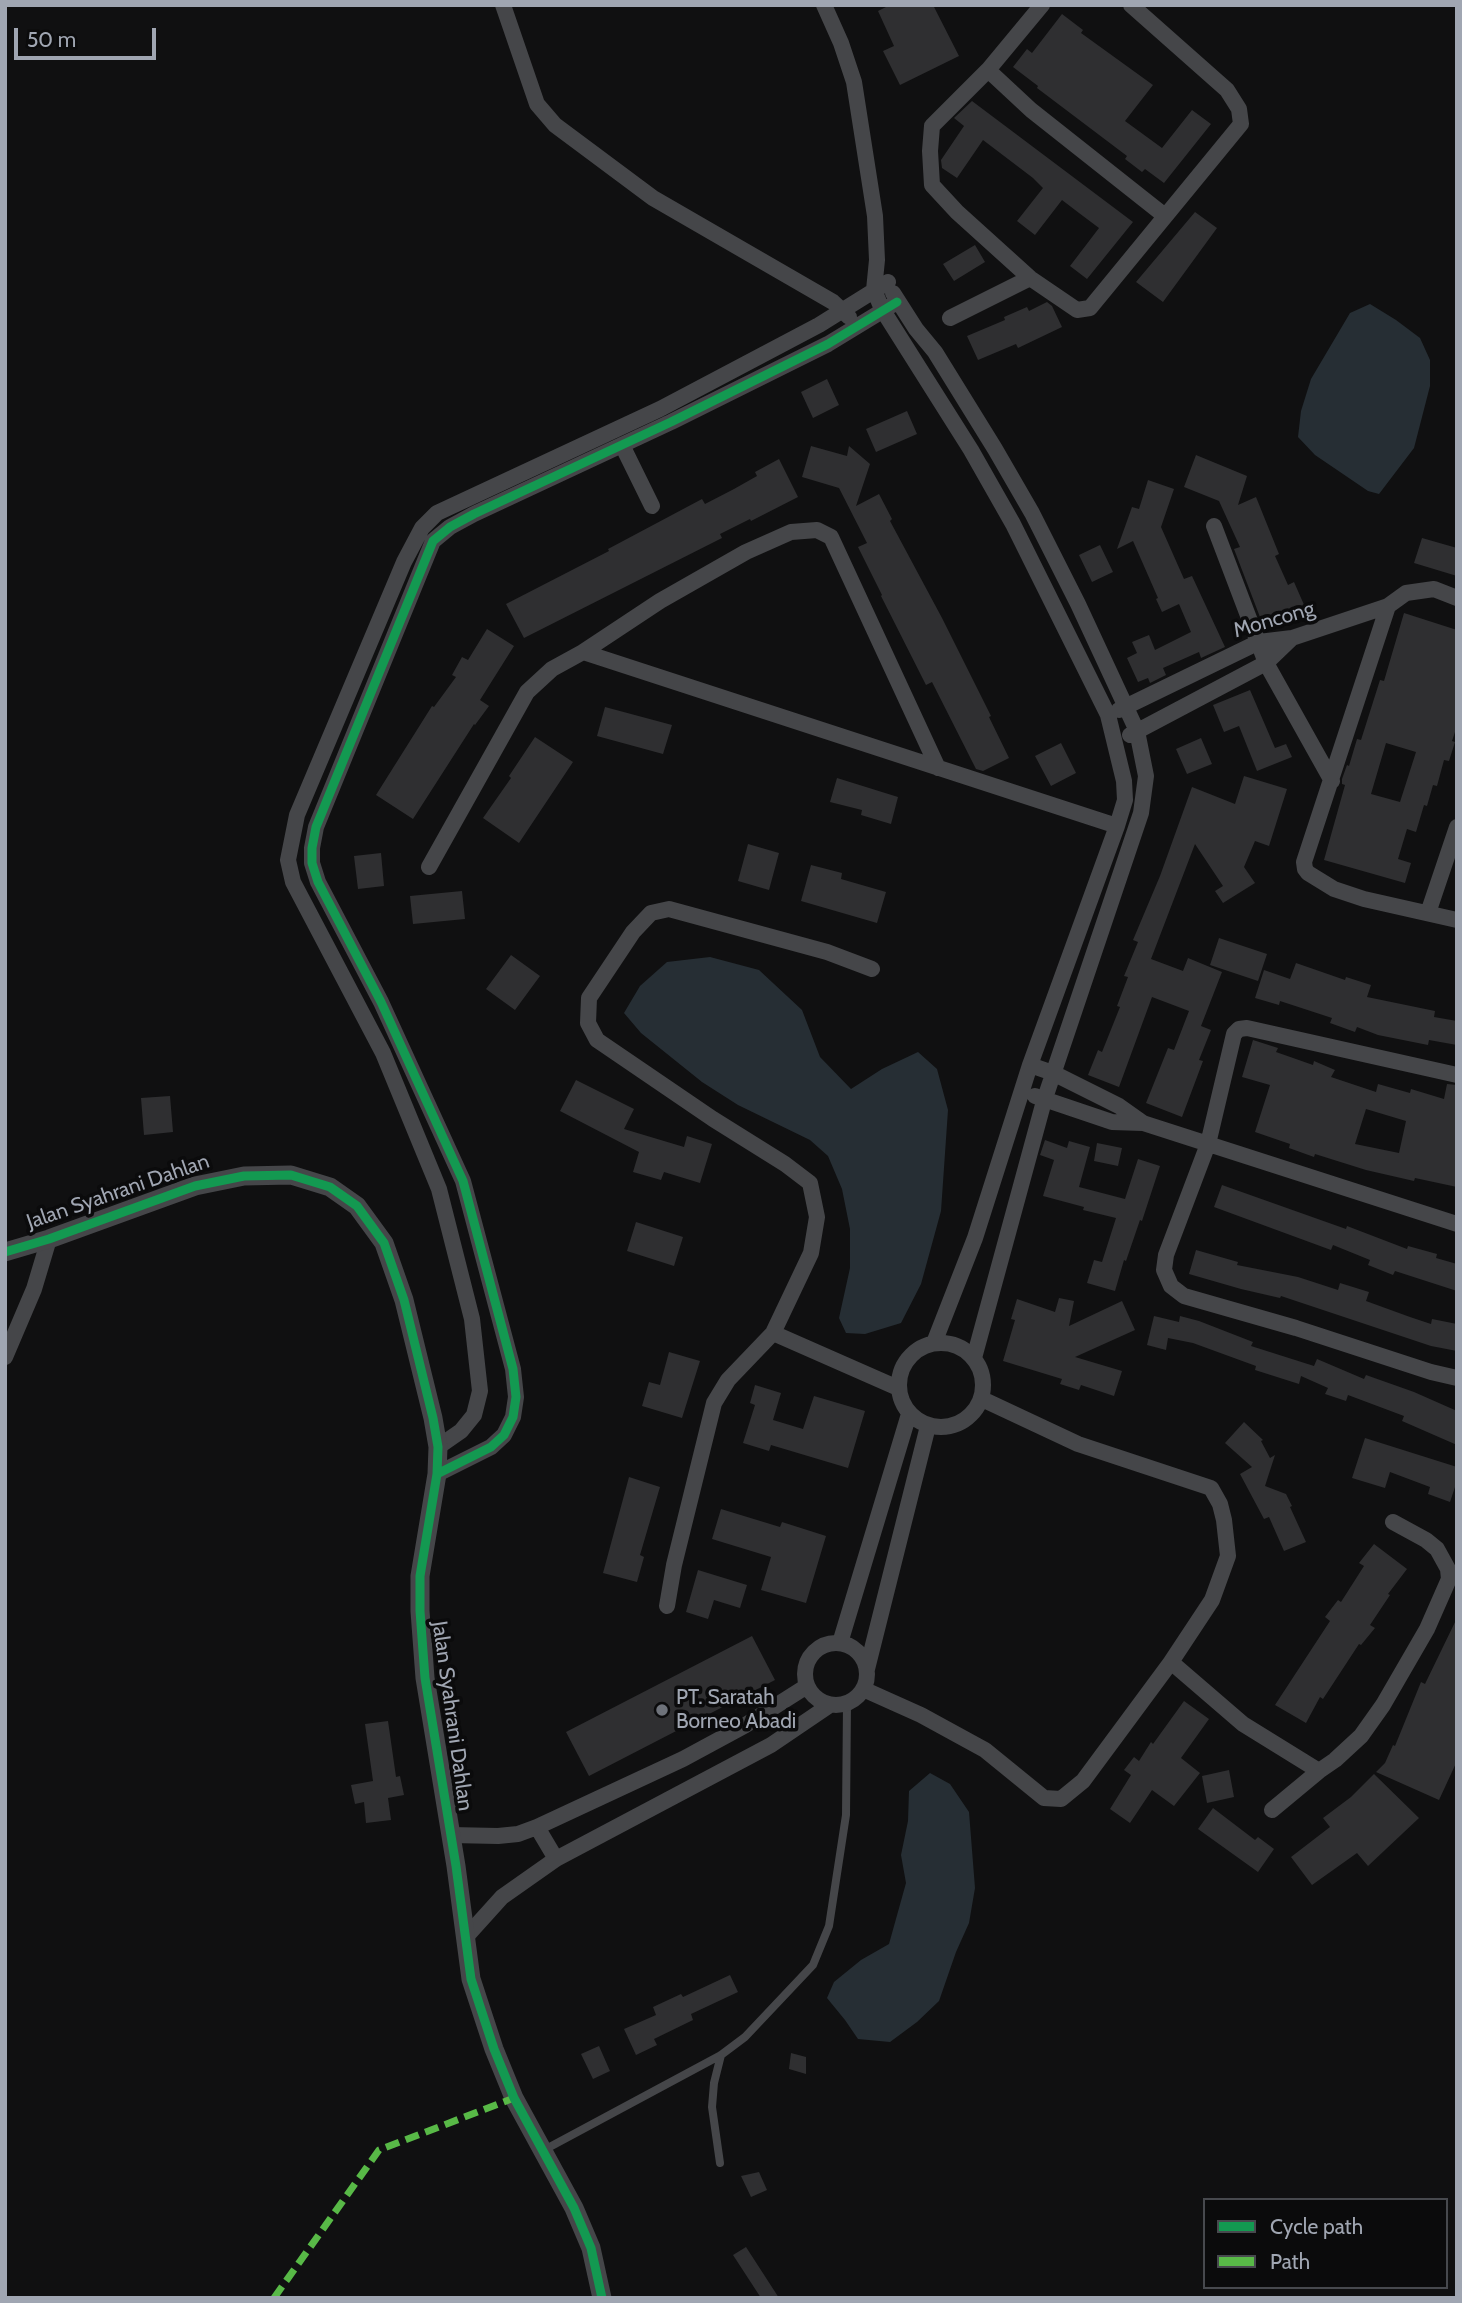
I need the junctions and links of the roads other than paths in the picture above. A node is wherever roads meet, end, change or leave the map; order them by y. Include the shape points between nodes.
1 (503, 5) edge
2 (824, 5) edge
3 (1042, 5) edge
4 (1131, 5) edge
5 (988, 70) junction
6 (1165, 216) junction
7 (877, 260) junction
8 (1030, 278) junction
9 (888, 282) junction
10 (874, 290) junction
11 (897, 302) junction
12 (882, 309) junction
13 (842, 310) junction
14 (950, 318) dead end
15 (857, 326) junction
16 (622, 445) junction
17 (652, 506) dead end
18 (1214, 526) dead end
19 (1457, 597) edge
20 (1388, 606) junction
21 (1292, 638) junction
22 (1259, 642) junction
23 (583, 652) junction
24 (1266, 663) junction
25 (1126, 706) junction
26 (1108, 715) junction
27 (1137, 732) junction
28 (1116, 743) junction
29 (937, 768) junction
30 (1332, 781) junction
31 (1117, 826) junction
32 (1457, 827) edge
33 (429, 867) dead end
34 (1427, 913) junction
35 (1457, 920) edge
36 (872, 969) dead end
37 (1030, 1065) junction
38 (1053, 1073) junction
39 (1457, 1075) edge
40 (1023, 1090) junction
41 (1044, 1101) junction
42 (1143, 1123) junction
43 (1208, 1144) junction
44 (1457, 1224) edge
45 (49, 1239) junction
46 (5, 1252) edge
47 (773, 1333) junction
48 (505, 1341) junction
49 (934, 1343) junction
50 (475, 1348) junction
51 (5, 1357) edge
52 (974, 1358) junction
53 (1457, 1378) edge
54 (898, 1388) junction
55 (982, 1399) junction
56 (909, 1414) junction
57 (928, 1426) junction
58 (438, 1447) junction
59 (437, 1474) junction
60 (1392, 1522) dead end
61 (667, 1606) dead end
62 (840, 1643) junction
63 (1171, 1662) junction
64 (866, 1669) junction
65 (807, 1686) junction
66 (863, 1689) junction
67 (846, 1704) junction
68 (830, 1705) junction
69 (1319, 1771) junction
70 (1272, 1810) dead end
71 (537, 1828) junction
72 (451, 1835) junction
73 (556, 1859) junction
74 (465, 1938) junction
75 (721, 2055) junction
76 (542, 2151) junction
77 (720, 2163) dead end
78 (602, 2298) edge

1 - 13 street via 537,104 555,125 653,198
2 - 7 street via 855,82
3 - 5 street
4 - 6 street via 1227,90 1239,109 1241,124
5 - 6 street
5 - 8 street via 932,126 932,185
6 - 8 street via 1090,308 1077,310
7 - 9 street
7 - 10 street
8 - 14 street
9 - 10 street
9 - 11 street
10 - 12 street
10 - 13 street
11 - 12 street
11 - 25 street via 935,352 1008,470
12 - 15 street
12 - 26 street via 1013,524
13 - 15 street
13 - 50 street via 660,409 437,513 422,528 404,562 297,815 288,860 293,882 383,1054 439,1189
15 - 16 street
16 - 17 street
16 - 48 street via 474,514 433,541 316,827 312,848 318,882 381,1002 463,1181
18 - 22 street
19 - 20 street, Moncong via 1434,589 1406,593
20 - 21 street, Moncong
20 - 30 street
21 - 22 street, Moncong
21 - 24 street
22 - 24 street
22 - 25 street, Moncong
23 - 29 street
23 - 29 street via 746,552 791,532 817,530 831,537
23 - 33 street via 552,669 527,692
24 - 27 street
24 - 30 street
25 - 26 street, Moncong
25 - 27 street
26 - 28 street
27 - 28 street
27 - 38 street via 1146,776 1141,814
28 - 31 street via 1125,800
29 - 31 street
30 - 34 street via 1304,862 1308,873 1354,896
31 - 37 street
32 - 34 street
34 - 35 street
36 - 47 street via 827,952 669,909 650,913 633,932 589,999 588,1023 597,1040 810,1184 817,1217 811,1253
37 - 38 street
37 - 40 street
38 - 41 street
38 - 42 street
39 - 43 street via 1239,1029 1234,1034
40 - 41 street
40 - 49 street via 975,1238
41 - 42 street via 1112,1122
41 - 52 street
42 - 43 street
43 - 44 street
43 - 53 street via 1166,1255 1164,1270 1171,1286 1184,1296
45 - 46 street, Jalan Syahrani Dahlan
45 - 51 street
45 - 58 street, Jalan Syahrani Dahlan via 195,1186 244,1176 291,1175 330,1187 357,1206 384,1243 404,1300
47 - 54 street
47 - 61 street via 728,1380 714,1403
48 - 50 street
48 - 59 street via 516,1396 504,1435 491,1447
49 - 52 street via 956,1345
49 - 54 street via 918,1349 906,1361
50 - 58 street via 480,1391 474,1415 461,1432
52 - 55 street via 984,1378
54 - 56 street
55 - 57 street via 970,1418 950,1427
55 - 63 street via 1078,1444 1211,1488 1220,1504 1228,1556 1212,1600
56 - 57 street
56 - 62 street
57 - 64 street
58 - 59 street, Jalan Syahrani Dahlan
59 - 72 street, Jalan Syahrani Dahlan via 420,1576 420,1611 425,1678
60 - 69 street via 1437,1549 1449,1579 1427,1629 1383,1704 1361,1736
62 - 64 street via 856,1651
62 - 65 street via 817,1649 810,1657 804,1676
63 - 66 street via 1083,1781 1061,1798 1044,1798 985,1750
63 - 69 street via 1243,1724
64 - 66 street
65 - 68 street via 816,1699
65 - 71 street via 683,1759
66 - 67 street
67 - 68 street
67 - 75 lane via 846,1815 829,1926 813,1965 745,2037
68 - 73 street via 771,1745
69 - 70 street
71 - 72 street via 498,1836
71 - 73 street
72 - 74 street, Jalan Syahrani Dahlan
73 - 74 street via 502,1897
74 - 76 street, Jalan Syahrani Dahlan via 471,1979 494,2049
75 - 76 lane
75 - 77 lane via 712,2107
76 - 78 street, Jalan Syahrani Dahlan via 574,2208 600,2279

